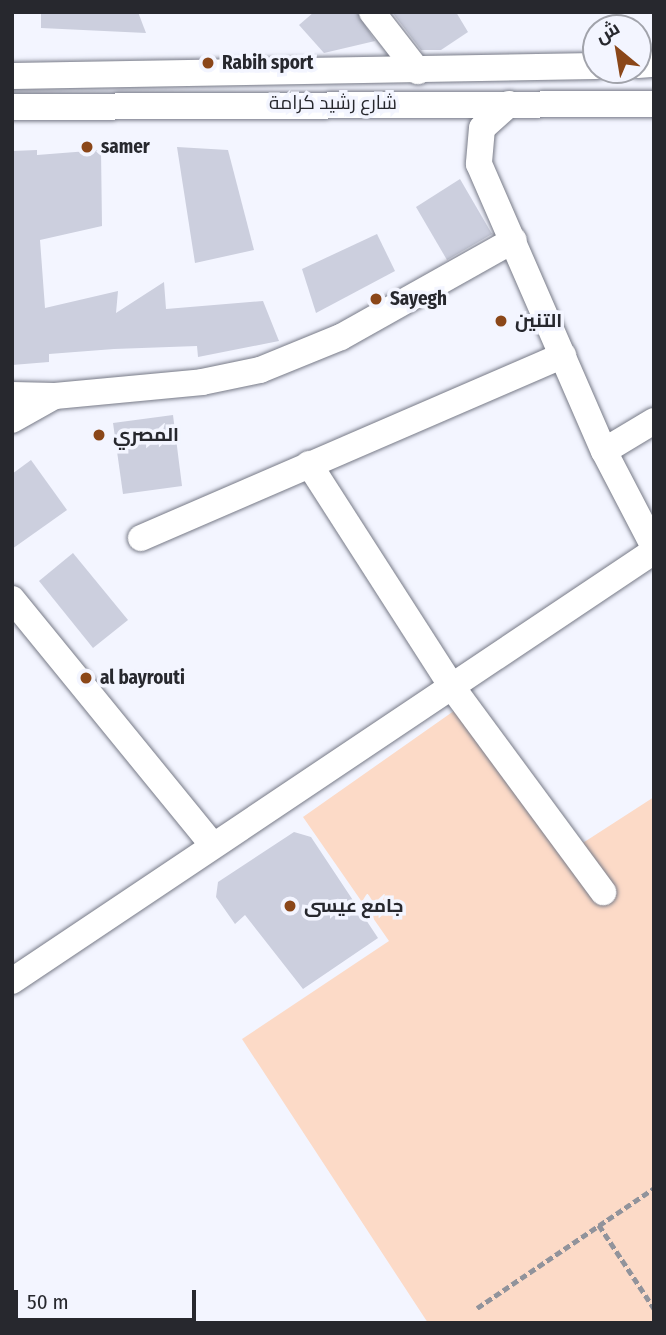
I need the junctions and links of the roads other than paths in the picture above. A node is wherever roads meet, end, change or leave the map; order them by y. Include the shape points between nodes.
1 (372, 12) edge
2 (582, 66) edge
3 (418, 71) junction
4 (12, 76) edge
5 (509, 104) junction
6 (654, 104) edge
7 (12, 107) edge
8 (514, 240) junction
9 (563, 355) junction
10 (12, 395) edge
11 (55, 396) junction
12 (12, 420) edge
13 (654, 421) edge
14 (604, 451) junction
15 (309, 464) junction
16 (141, 538) dead end
17 (654, 549) edge
18 (12, 599) edge
19 (453, 687) junction
20 (212, 844) junction
21 (603, 892) dead end
22 (12, 981) edge

1 - 3 street
2 - 3 street, شارع رشيد كرامة
3 - 4 street, شارع رشيد كرامة
5 - 6 street, شارع رشيد كرامة
5 - 7 street, شارع رشيد كرامة
5 - 8 street via 482,128 477,152
8 - 9 street
8 - 11 street via 288,362 202,382
9 - 14 street
9 - 15 street
10 - 11 street
11 - 12 street
13 - 14 street
14 - 17 street
15 - 16 street
15 - 19 street
17 - 19 street
18 - 20 street
19 - 20 street
19 - 21 street
20 - 22 street

